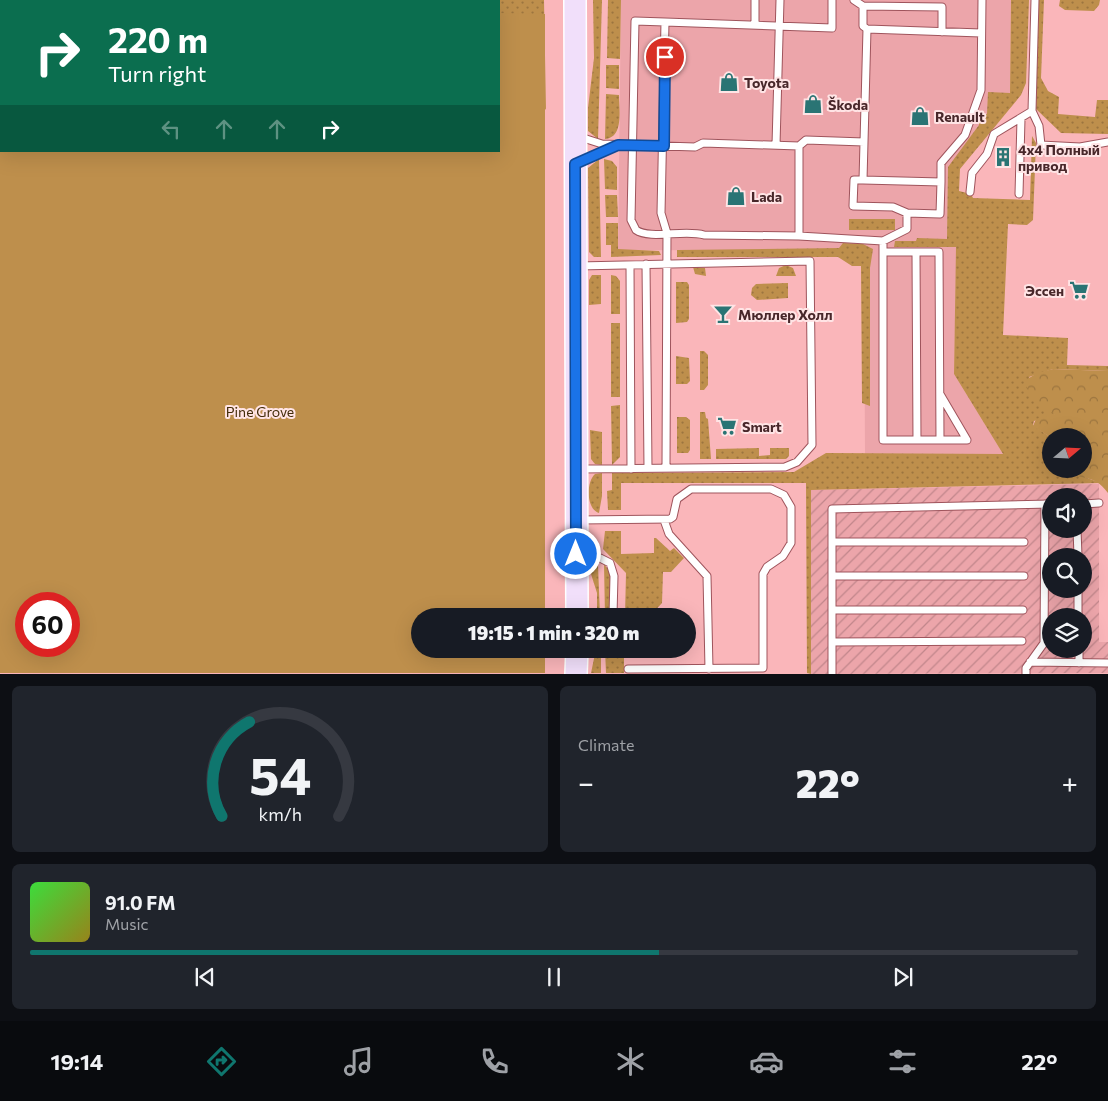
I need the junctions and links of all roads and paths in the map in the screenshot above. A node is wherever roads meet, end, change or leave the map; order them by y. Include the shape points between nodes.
1 (575, 0) edge
2 (755, 0) edge
3 (780, 0) edge
4 (832, 0) edge
5 (854, 0) edge
6 (982, 0) edge
7 (1035, 0) edge
8 (863, 6) junction
9 (665, 22) junction
10 (755, 25) junction
11 (780, 26) junction
12 (867, 29) junction
13 (942, 32) junction
14 (981, 34) junction
15 (1032, 111) junction
16 (1021, 119) junction
17 (574, 135) junction
18 (864, 142) junction
19 (1108, 142) edge
20 (618, 145) junction
21 (776, 145) junction
22 (633, 146) junction
23 (664, 146) junction
24 (799, 146) junction
25 (575, 164) junction
26 (863, 180) junction
27 (941, 182) junction
28 (970, 192) dead end
29 (1019, 194) dead end
30 (907, 213) junction
31 (667, 233) junction
32 (798, 236) junction
33 (883, 241) junction
34 (883, 252) junction
35 (916, 252) junction
36 (666, 262) junction
37 (646, 264) junction
38 (630, 265) junction
39 (575, 266) junction
40 (940, 394) junction
41 (916, 440) junction
42 (940, 440) junction
43 (631, 468) junction
44 (648, 468) junction
45 (666, 468) junction
46 (576, 469) junction
47 (1100, 503) dead end
48 (1042, 504) edge
49 (1092, 504) edge
50 (576, 520) junction
51 (664, 520) junction
52 (1047, 538) edge
53 (832, 542) junction
54 (1024, 542) dead end
55 (576, 554) junction
56 (832, 576) junction
57 (1024, 576) dead end
58 (577, 608) edge
59 (613, 608) edge
60 (832, 610) junction
61 (1024, 610) dead end
62 (1022, 641) dead end
63 (832, 642) junction
64 (1079, 658) edge
65 (1030, 662) junction
66 (1079, 662) junction
67 (1108, 663) edge
68 (628, 669) dead end
69 (708, 669) junction
70 (740, 671) edge
71 (832, 674) edge
72 (1026, 674) edge

1 - 17 main road
2 - 10 lane
3 - 11 lane
4 - 11 lane via 832,28
5 - 8 lane
6 - 14 lane
7 - 15 lane
8 - 12 lane via 862,24
8 - 13 lane via 942,7
9 - 10 lane
9 - 22 lane via 635,21
9 - 23 lane
10 - 11 lane
11 - 21 lane
12 - 13 lane
12 - 18 lane
13 - 14 lane
14 - 27 lane via 981,90 965,135 941,163
15 - 16 lane
15 - 19 lane via 1039,126 1041,145 1080,147
16 - 28 lane via 994,134 987,154 972,173
16 - 29 lane
17 - 20 lane via 602,144
17 - 25 main road
18 - 24 lane via 806,140
18 - 26 lane
20 - 22 lane
20 - 25 lane
21 - 23 lane via 703,143 695,148
21 - 24 lane
22 - 23 lane
22 - 31 lane via 633,226 639,232
23 - 31 lane via 662,212
24 - 32 lane
25 - 39 main road
26 - 27 lane
26 - 30 lane via 854,180 853,206 893,207
27 - 30 lane via 940,214
30 - 33 lane via 907,229
31 - 32 lane
31 - 36 lane
32 - 33 lane
33 - 34 lane
34 - 35 lane
34 - 41 lane via 883,440
35 - 40 lane via 939,252
35 - 41 lane
36 - 37 lane
36 - 45 lane
36 - 45 lane via 810,261 812,445 797,462 785,467
37 - 38 lane
37 - 44 lane
38 - 39 lane
38 - 43 lane
39 - 46 main road
40 - 42 lane
40 - 42 lane via 967,440
41 - 42 lane
43 - 44 lane
43 - 46 lane
44 - 45 lane
46 - 50 main road
47 - 49 lane
48 - 53 lane via 832,509
50 - 51 lane
50 - 55 main road
51 - 69 lane via 669,534 708,576
51 - 70 lane via 672,518 677,499 691,489 771,488 790,502 791,543 783,556 767,567 763,574 763,668
52 - 65 lane via 1044,643
53 - 54 lane
53 - 56 lane
55 - 58 main road
55 - 59 lane via 610,562 614,576
56 - 57 lane
56 - 60 lane
60 - 61 lane
60 - 63 lane
62 - 63 lane
63 - 71 lane
64 - 66 lane
65 - 66 lane
65 - 72 lane
66 - 67 lane
68 - 69 lane
69 - 70 lane

